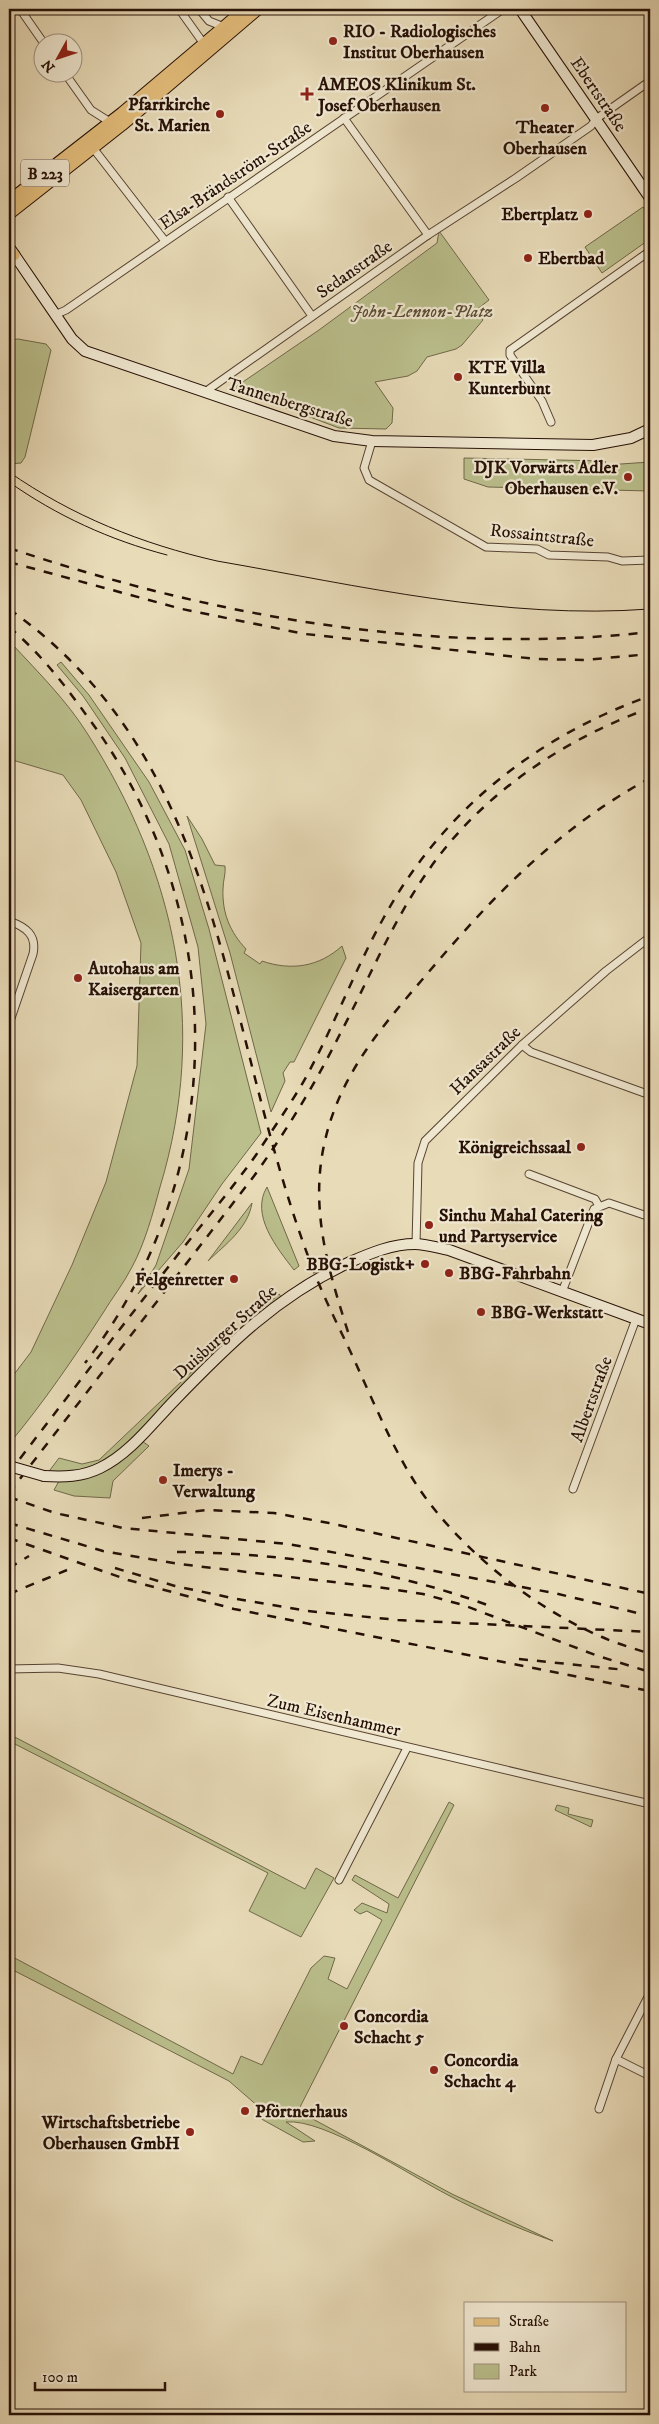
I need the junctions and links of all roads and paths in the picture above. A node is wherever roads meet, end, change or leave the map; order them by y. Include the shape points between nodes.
1 (20, 9) edge
2 (179, 9) edge
3 (199, 9) edge
4 (245, 9) edge
5 (258, 9) edge
6 (503, 9) edge
7 (520, 9) edge
8 (224, 27) junction
9 (36, 32) edge
10 (204, 44) junction
11 (650, 81) edge
12 (71, 82) edge
13 (344, 118) junction
14 (110, 122) junction
15 (593, 122) junction
16 (93, 148) junction
17 (228, 197) junction
18 (650, 198) edge
19 (9, 201) edge
20 (9, 214) edge
21 (428, 235) junction
22 (165, 241) junction
23 (11, 251) edge
24 (650, 251) edge
25 (57, 314) junction
26 (312, 316) junction
27 (205, 392) junction
28 (551, 422) dead end
29 (650, 429) edge
30 (372, 441) junction
31 (650, 560) edge
32 (9, 921) edge
33 (650, 937) edge
34 (9, 1024) edge
35 (522, 1045) junction
36 (650, 1095) edge
37 (529, 1174) dead end
38 (599, 1206) junction
39 (650, 1217) edge
40 (416, 1244) junction
41 (562, 1292) junction
42 (636, 1318) junction
43 (650, 1324) edge
44 (9, 1466) edge
45 (573, 1489) dead end
46 (9, 1669) edge
47 (408, 1748) junction
48 (650, 1804) edge
49 (339, 1880) dead end
50 (650, 1993) edge
51 (616, 2059) junction
52 (650, 2076) edge
53 (599, 2109) dead end

1 - 9 street
2 - 10 street
3 - 8 street via 209,21
4 - 8 main road, B 223
5 - 16 main road, B 223
6 - 13 street, Elsa-Brändström-Straße
7 - 15 street, Ebertstraße
8 - 10 main road, B 223
10 - 14 main road, B 223
11 - 15 street
12 - 14 street via 91,110
13 - 17 street, Elsa-Brändström-Straße
13 - 21 street
14 - 19 main road, B 223
15 - 18 street, Ebertstraße
15 - 21 street, Sedanstraße via 523,173
16 - 20 main road, B 223
16 - 22 street
17 - 22 street, Elsa-Brändström-Straße
17 - 26 street
21 - 26 street, Sedanstraße
22 - 25 street, Elsa-Brändström-Straße
23 - 25 street, Tannenbergstraße
24 - 28 street via 510,350 510,356 542,401
25 - 27 street, Tannenbergstraße via 72,339 85,351
26 - 27 street, Sedanstraße
27 - 30 street, Tannenbergstraße via 334,436
29 - 30 street, Tannenbergstraße via 631,438 593,446
30 - 31 street, Rossaintstraße via 364,468 367,478 482,545 537,549 550,555
32 - 34 street via 30,932 34,948
33 - 35 street, Hansastraße
35 - 36 street via 531,1052
35 - 40 street, Hansastraße via 422,1145 418,1163
37 - 38 street via 595,1199
38 - 39 street via 613,1204
38 - 41 street via 590,1216
40 - 41 street, Duisburger Straße via 462,1255
40 - 44 street, Duisburger Straße, bridge via 367,1254 298,1289 242,1334 114,1460 82,1475 44,1476
41 - 42 street, Duisburger Straße
42 - 43 street, Duisburger Straße
42 - 45 street, Albertstraße
46 - 47 street, Zum Eisenhammer via 78,1670
47 - 48 street, Zum Eisenhammer
47 - 49 street
50 - 51 street
51 - 52 street
51 - 53 street

